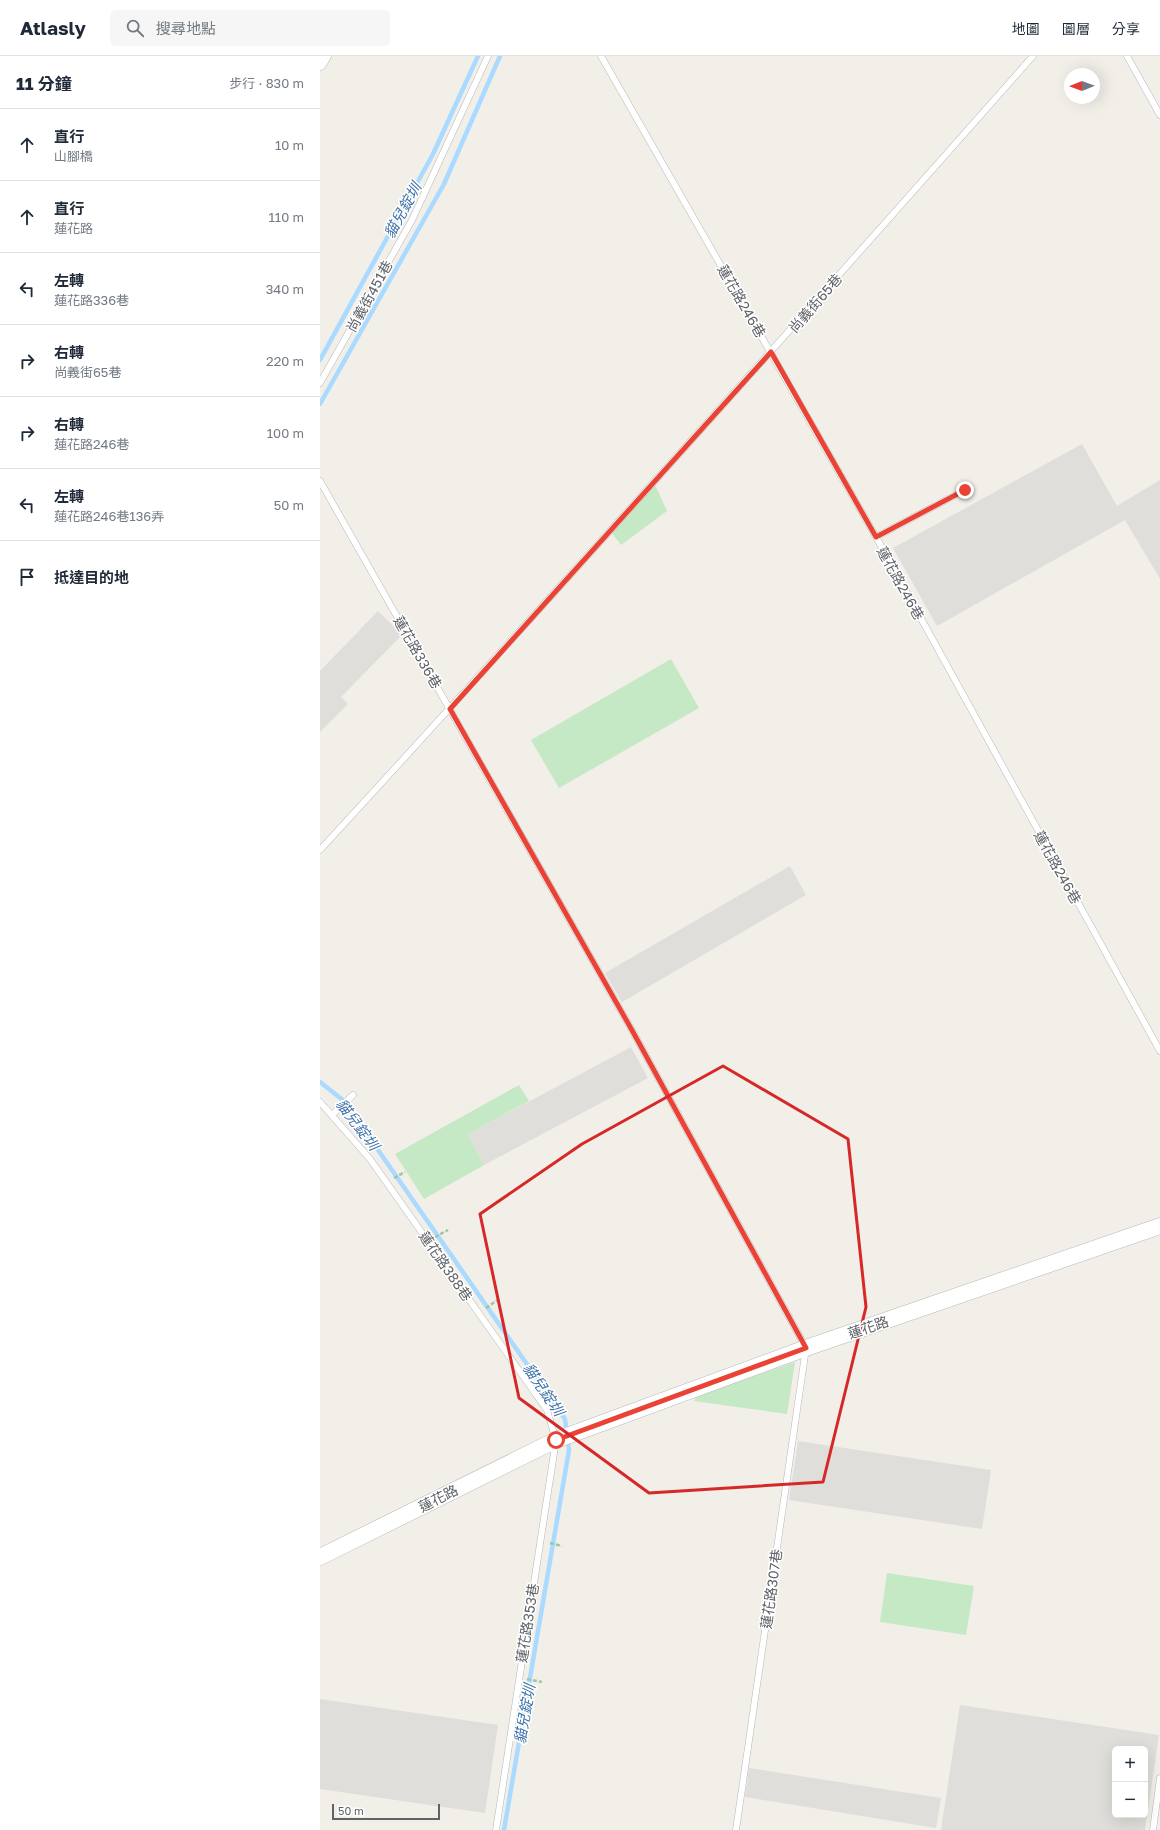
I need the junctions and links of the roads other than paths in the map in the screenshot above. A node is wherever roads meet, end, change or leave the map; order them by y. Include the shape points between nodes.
1 (325, 56) edge
2 (488, 56) edge
3 (601, 56) edge
4 (1033, 56) edge
5 (1127, 56) edge
6 (320, 64) edge
7 (1160, 115) edge
8 (771, 352) junction
9 (320, 383) edge
10 (320, 481) edge
11 (965, 490) dead end
12 (876, 537) junction
13 (450, 709) junction
14 (320, 850) edge
15 (1160, 1051) edge
16 (353, 1095) dead end
17 (320, 1102) edge
18 (332, 1115) junction
19 (1160, 1226) edge
20 (806, 1348) junction
21 (556, 1440) junction
22 (320, 1557) edge
23 (1160, 1778) edge
24 (496, 1830) edge
25 (736, 1830) edge
26 (1153, 1830) edge

1 - 6 street
2 - 9 lane, 尚義街451巷 via 412,220
3 - 8 lane, 蓮花路246巷
4 - 8 lane, 尚義街65巷
5 - 7 lane
8 - 12 lane, 蓮花路246巷
8 - 13 lane, 尚義街65巷
10 - 13 lane, 蓮花路336巷
11 - 12 lane
12 - 15 lane, 蓮花路246巷
13 - 14 lane, 尚義街65巷
13 - 20 lane, 蓮花路336巷 via 633,1032
16 - 18 lane
17 - 18 lane, 蓮花路388巷
18 - 21 lane, 蓮花路388巷 via 370,1159 547,1410
19 - 20 street, 蓮花路
20 - 21 street, 蓮花路
20 - 25 lane, 蓮花路307巷
21 - 22 street, 蓮花路
21 - 24 lane, 蓮花路353巷
23 - 26 lane

